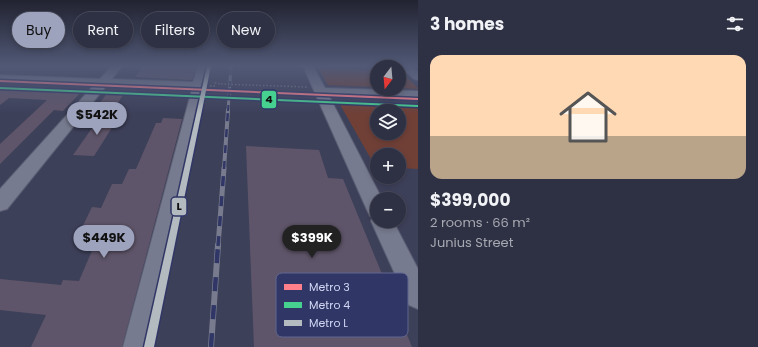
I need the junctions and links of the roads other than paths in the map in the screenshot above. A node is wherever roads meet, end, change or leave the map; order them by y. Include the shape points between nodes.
1 (103, 82) edge
2 (204, 82) edge
3 (313, 82) edge
4 (315, 89) junction
5 (418, 95) edge
6 (370, 196) edge
7 (0, 203) edge
8 (385, 228) edge
9 (407, 273) edge
10 (408, 275) edge
11 (418, 296) edge
12 (138, 347) edge

1 - 7 street
2 - 12 street
3 - 4 street
4 - 5 street
4 - 6 street
8 - 9 street
10 - 11 street

